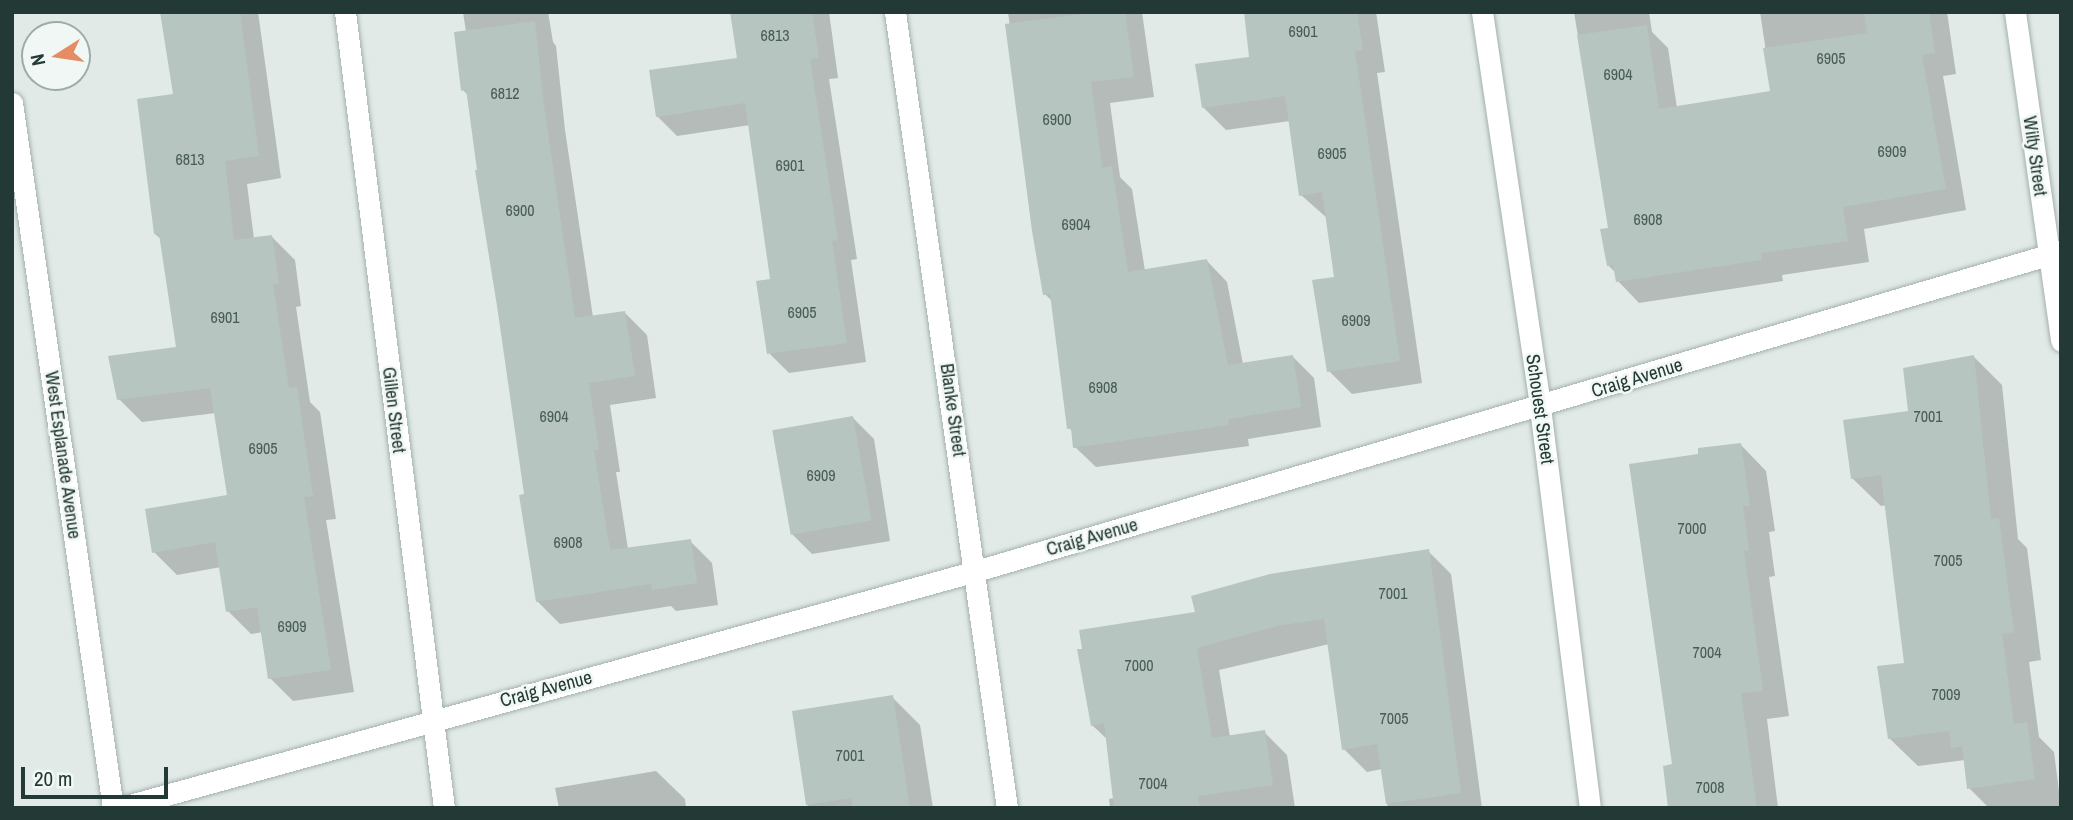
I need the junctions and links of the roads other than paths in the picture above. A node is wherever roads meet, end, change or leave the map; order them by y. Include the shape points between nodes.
1 (345, 12) edge
2 (895, 12) edge
3 (1482, 12) edge
4 (2015, 12) edge
5 (13, 107) edge
6 (2054, 253) edge
7 (2061, 341) edge
8 (1540, 407) junction
9 (976, 571) junction
10 (433, 720) junction
11 (113, 808) edge
12 (119, 808) edge
13 (444, 808) edge
14 (1007, 808) edge
15 (1590, 808) edge

1 - 10 street, Gillen Street
2 - 9 street, Blanke Street
3 - 8 street, Schouest Street
4 - 6 street, Wilty Street
5 - 11 street, West Esplanade Avenue
6 - 7 street, Wilty Street
6 - 8 street, Craig Avenue
8 - 9 street, Craig Avenue
8 - 15 street, Schouest Street
9 - 10 street, Craig Avenue
9 - 14 street, Blanke Street
10 - 12 street, Craig Avenue
10 - 13 street, Gillen Street

